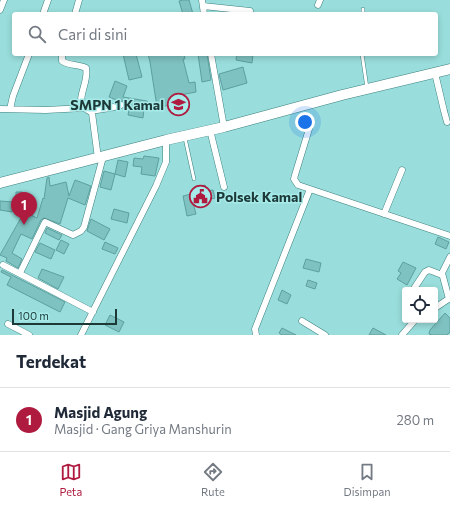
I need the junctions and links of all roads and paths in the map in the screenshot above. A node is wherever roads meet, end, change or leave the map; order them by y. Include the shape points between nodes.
1 (4, 0) edge
2 (48, 0) edge
3 (80, 0) edge
4 (203, 3) edge
5 (0, 10) edge
6 (250, 11) dead end
7 (44, 12) edge
8 (76, 12) edge
9 (28, 56) edge
10 (62, 56) edge
11 (211, 56) edge
12 (362, 56) edge
13 (450, 69) edge
14 (436, 73) junction
15 (367, 90) junction
16 (121, 105) dead end
17 (0, 109) edge
18 (10, 109) junction
19 (87, 109) junction
20 (447, 122) dead end
21 (224, 127) junction
22 (308, 129) dead end
23 (210, 130) junction
24 (184, 136) junction
25 (166, 140) junction
26 (100, 158) junction
27 (402, 170) dead end
28 (194, 179) dead end
29 (0, 183) edge
30 (224, 187) dead end
31 (310, 189) junction
32 (384, 214) junction
33 (450, 236) edge
34 (450, 257) edge
35 (3, 265) dead end
36 (20, 273) junction
37 (442, 275) junction
38 (415, 287) edge
39 (450, 299) edge
40 (438, 306) edge
41 (93, 312) junction
42 (302, 321) dead end
43 (412, 323) edge
44 (8, 324) dead end
45 (29, 335) edge
46 (81, 335) edge
47 (256, 335) edge
48 (325, 335) edge
49 (402, 335) edge

1 - 5 street
2 - 7 street
3 - 8 street
4 - 6 street
9 - 18 street
10 - 19 street via 62,61 66,63 86,68 87,77 81,104
11 - 21 street
12 - 15 lane
13 - 14 highway
14 - 15 highway
14 - 20 street
15 - 21 highway
16 - 19 street
17 - 18 street
18 - 19 street
19 - 26 street via 92,113
21 - 23 highway
22 - 31 street via 294,179 298,185
23 - 24 highway
23 - 30 street
24 - 25 highway
24 - 28 lane
25 - 26 highway
25 - 41 street via 166,162 156,186
26 - 29 highway
26 - 36 street via 84,227 73,235 45,222
27 - 32 street
31 - 32 street
31 - 47 street via 255,329
32 - 33 street
34 - 37 street
35 - 36 street
36 - 41 street
37 - 38 street via 429,270
37 - 39 street
39 - 40 street
41 - 46 street
42 - 48 street
43 - 49 street
44 - 45 street

